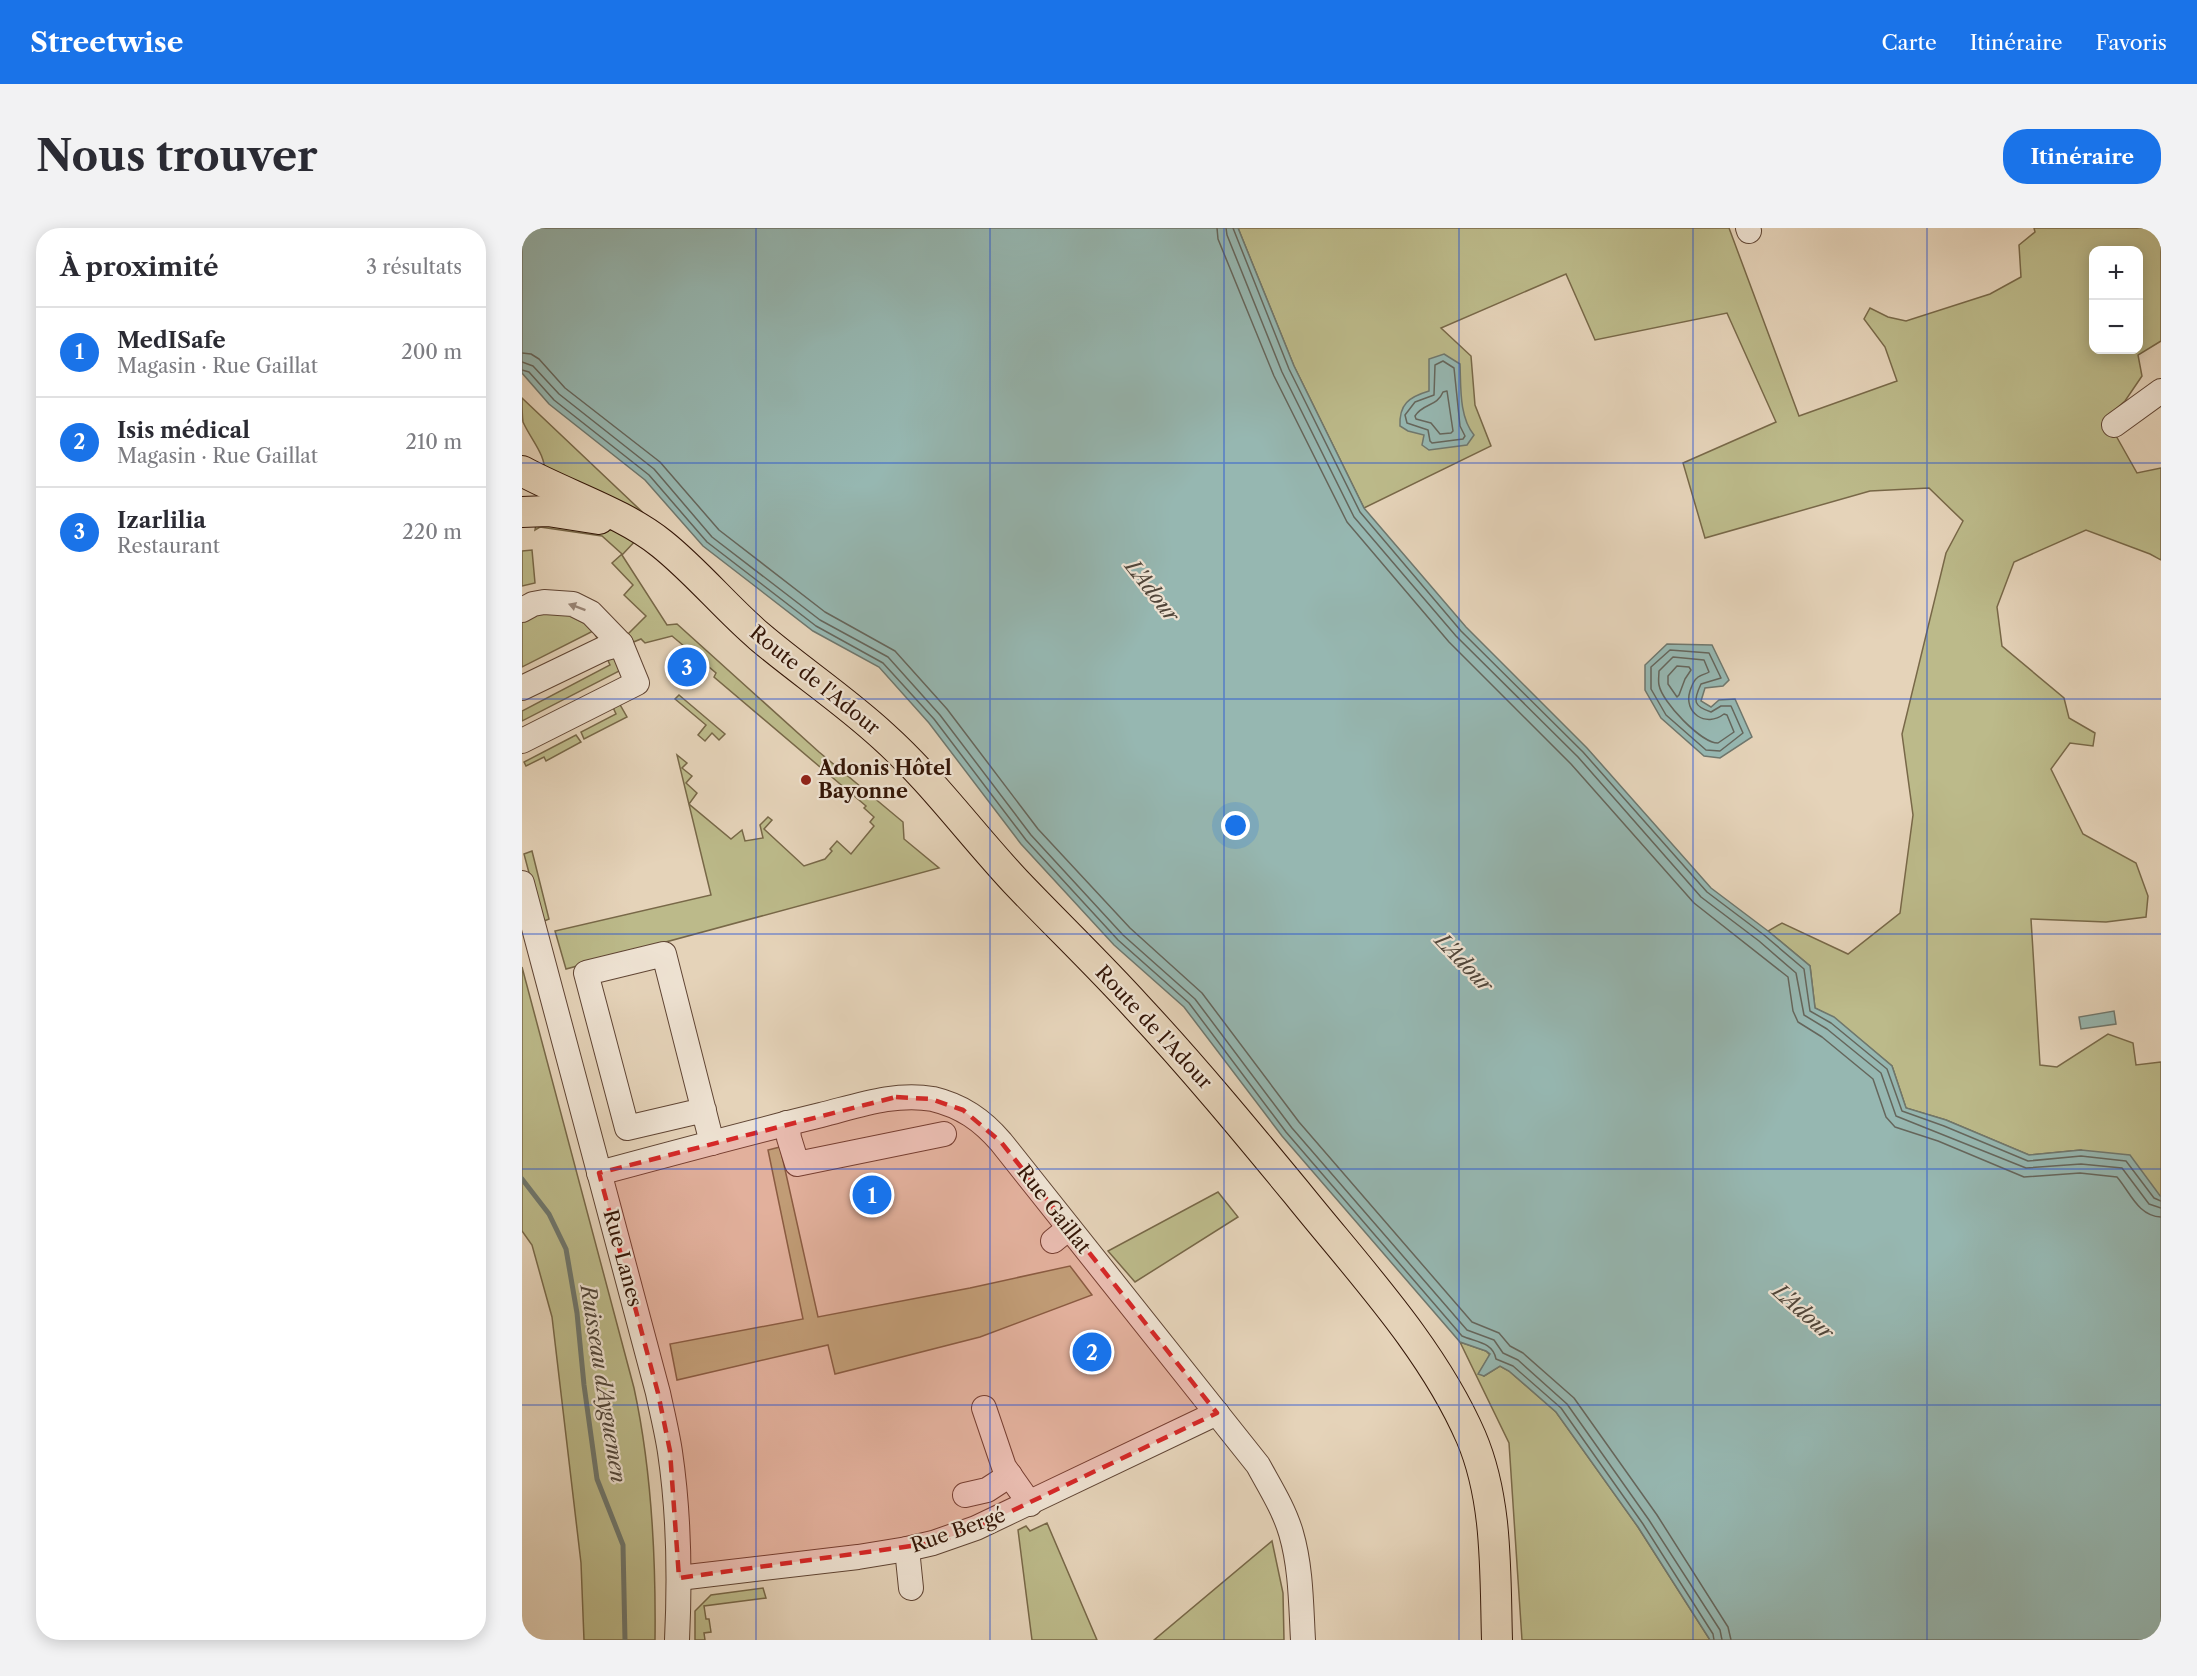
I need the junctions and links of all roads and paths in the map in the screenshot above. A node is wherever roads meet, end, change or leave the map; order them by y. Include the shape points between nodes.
1 (2161, 390) edge
2 (2114, 425) dead end
3 (522, 471) edge
4 (522, 512) edge
5 (632, 524) junction
6 (522, 610) edge
7 (621, 644) junction
8 (522, 688) edge
9 (522, 741) edge
10 (522, 883) edge
11 (704, 1110) junction
12 (787, 1123) junction
13 (944, 1134) dead end
14 (712, 1143) junction
15 (599, 1173) junction
16 (984, 1408) dead end
17 (1217, 1413) junction
18 (1010, 1475) junction
19 (965, 1496) dead end
20 (1030, 1504) junction
21 (900, 1544) junction
22 (679, 1578) junction
23 (911, 1588) dead end
24 (677, 1640) edge
25 (1303, 1640) edge
26 (1497, 1640) edge

1 - 2 street
3 - 5 main road, Route de l'Adour
4 - 5 main road, Route de l'Adour via 548,511
5 - 26 main road, Route de l'Adour via 661,543 756,634 883,735 923,775 1014,880 1209,1086 1374,1288 1451,1396 1483,1471 1494,1557
7 -> 6 street via 591,613 573,604 544,602
7 - 8 street
7 - 9 street via 637,683
10 - 15 street, Rue Lanes
11 - 11 street via 627,1128 586,973 664,954
11 - 14 street
12 - 13 street via 798,1164
12 - 14 street, Rue Gaillat
12 - 17 street, Rue Gaillat via 896,1097 940,1101 978,1117 1050,1191 1061,1234 1173,1371
14 - 15 street, Rue Gaillat
15 - 22 street, Rue Lanes via 668,1439
16 - 18 street
17 - 20 street, Rue Bergé via 1097,1482
17 - 25 street, Rue Gaillat via 1258,1465 1284,1514 1299,1570
18 - 19 street via 987,1490
18 - 20 street
20 - 21 street, Rue Bergé via 976,1528
21 - 22 street, Rue Bergé via 857,1548 784,1576
21 - 23 street
22 - 24 street, Rue Lanes

